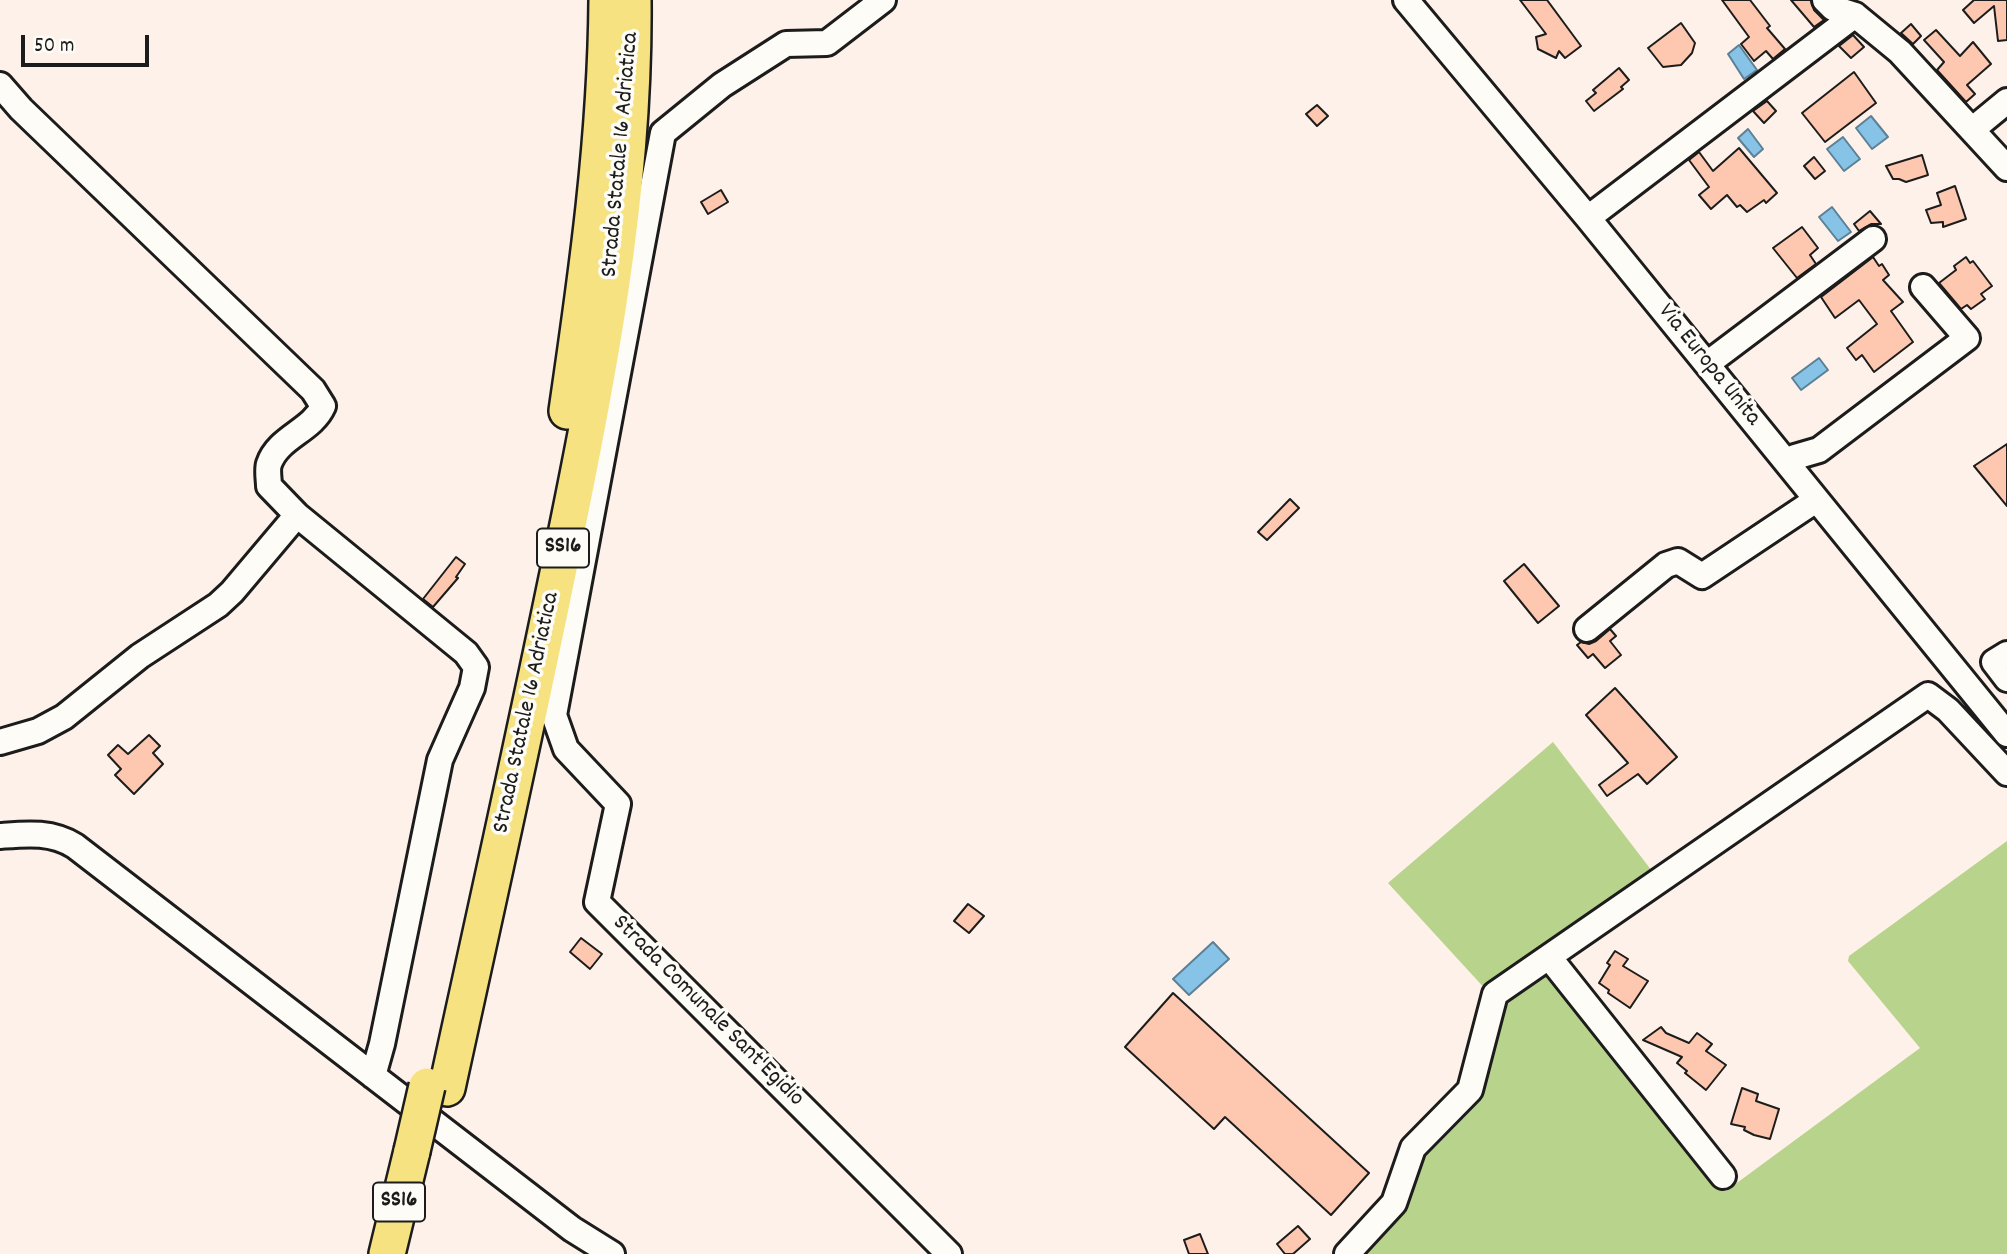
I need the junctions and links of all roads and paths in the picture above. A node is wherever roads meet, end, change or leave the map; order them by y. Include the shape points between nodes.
1 (607, 0) edge
2 (633, 0) edge
3 (883, 0) edge
4 (1406, 0) edge
5 (1825, 0) edge
6 (1855, 15) junction
7 (0, 85) edge
8 (2007, 101) edge
9 (1973, 130) junction
10 (2007, 168) edge
11 (1588, 218) junction
12 (1873, 239) dead end
13 (1923, 287) dead end
14 (1707, 365) junction
15 (1787, 463) junction
16 (1816, 500) junction
17 (297, 515) junction
18 (1587, 629) dead end
19 (2007, 654) edge
20 (2007, 679) edge
21 (2007, 734) edge
22 (0, 742) edge
23 (2007, 773) edge
24 (0, 836) edge
25 (1549, 957) junction
26 (373, 1076) junction
27 (437, 1087) junction
28 (422, 1152) junction
29 (1723, 1176) dead end
30 (387, 1254) edge
31 (408, 1254) edge
32 (612, 1254) edge
33 (949, 1254) edge
34 (1347, 1254) edge

1 - 27 highway, Strada Statale 16 Adriatica / SS16 via 592,244 567,414
2 - 27 highway, Strada Statale 16 Adriatica / SS16 via 634,52 618,241 591,417
3 - 33 street, Strada Comunale Sant'Egidio via 827,43 786,44 722,85 663,134 554,715 566,749 618,804 597,902
4 - 11 street, Via Europa Unita
5 - 6 street via 1833,8
6 - 9 street via 1900,52
6 - 11 street
7 - 17 street via 313,390 323,406 318,418 277,449 268,465 269,486
8 - 9 street
9 - 10 street
11 - 14 street, Via Europa Unita
12 - 14 street
13 - 15 street via 1967,338 1819,450
14 - 15 street, Via Europa Unita
15 - 16 street, Via Europa Unita
16 - 18 street via 1702,576 1678,561 1667,565
16 - 21 street, Via Europa Unita
17 - 22 street via 218,605 140,656 64,717 38,731
17 - 26 street via 466,653 476,667 472,688 440,760
19 - 20 street via 1994,662
23 - 25 street via 1928,695
24 - 26 street via 47,835 75,846
25 - 29 street
25 - 34 street via 1495,994 1470,1090 1413,1148 1394,1203
26 - 32 street
27 - 28 highway, Strada Statale 16 Adriatica / SS16
28 - 30 highway, Strada Statale 16 Adriatica / SS16
28 - 31 highway, Strada Statale 16 Adriatica / SS16

